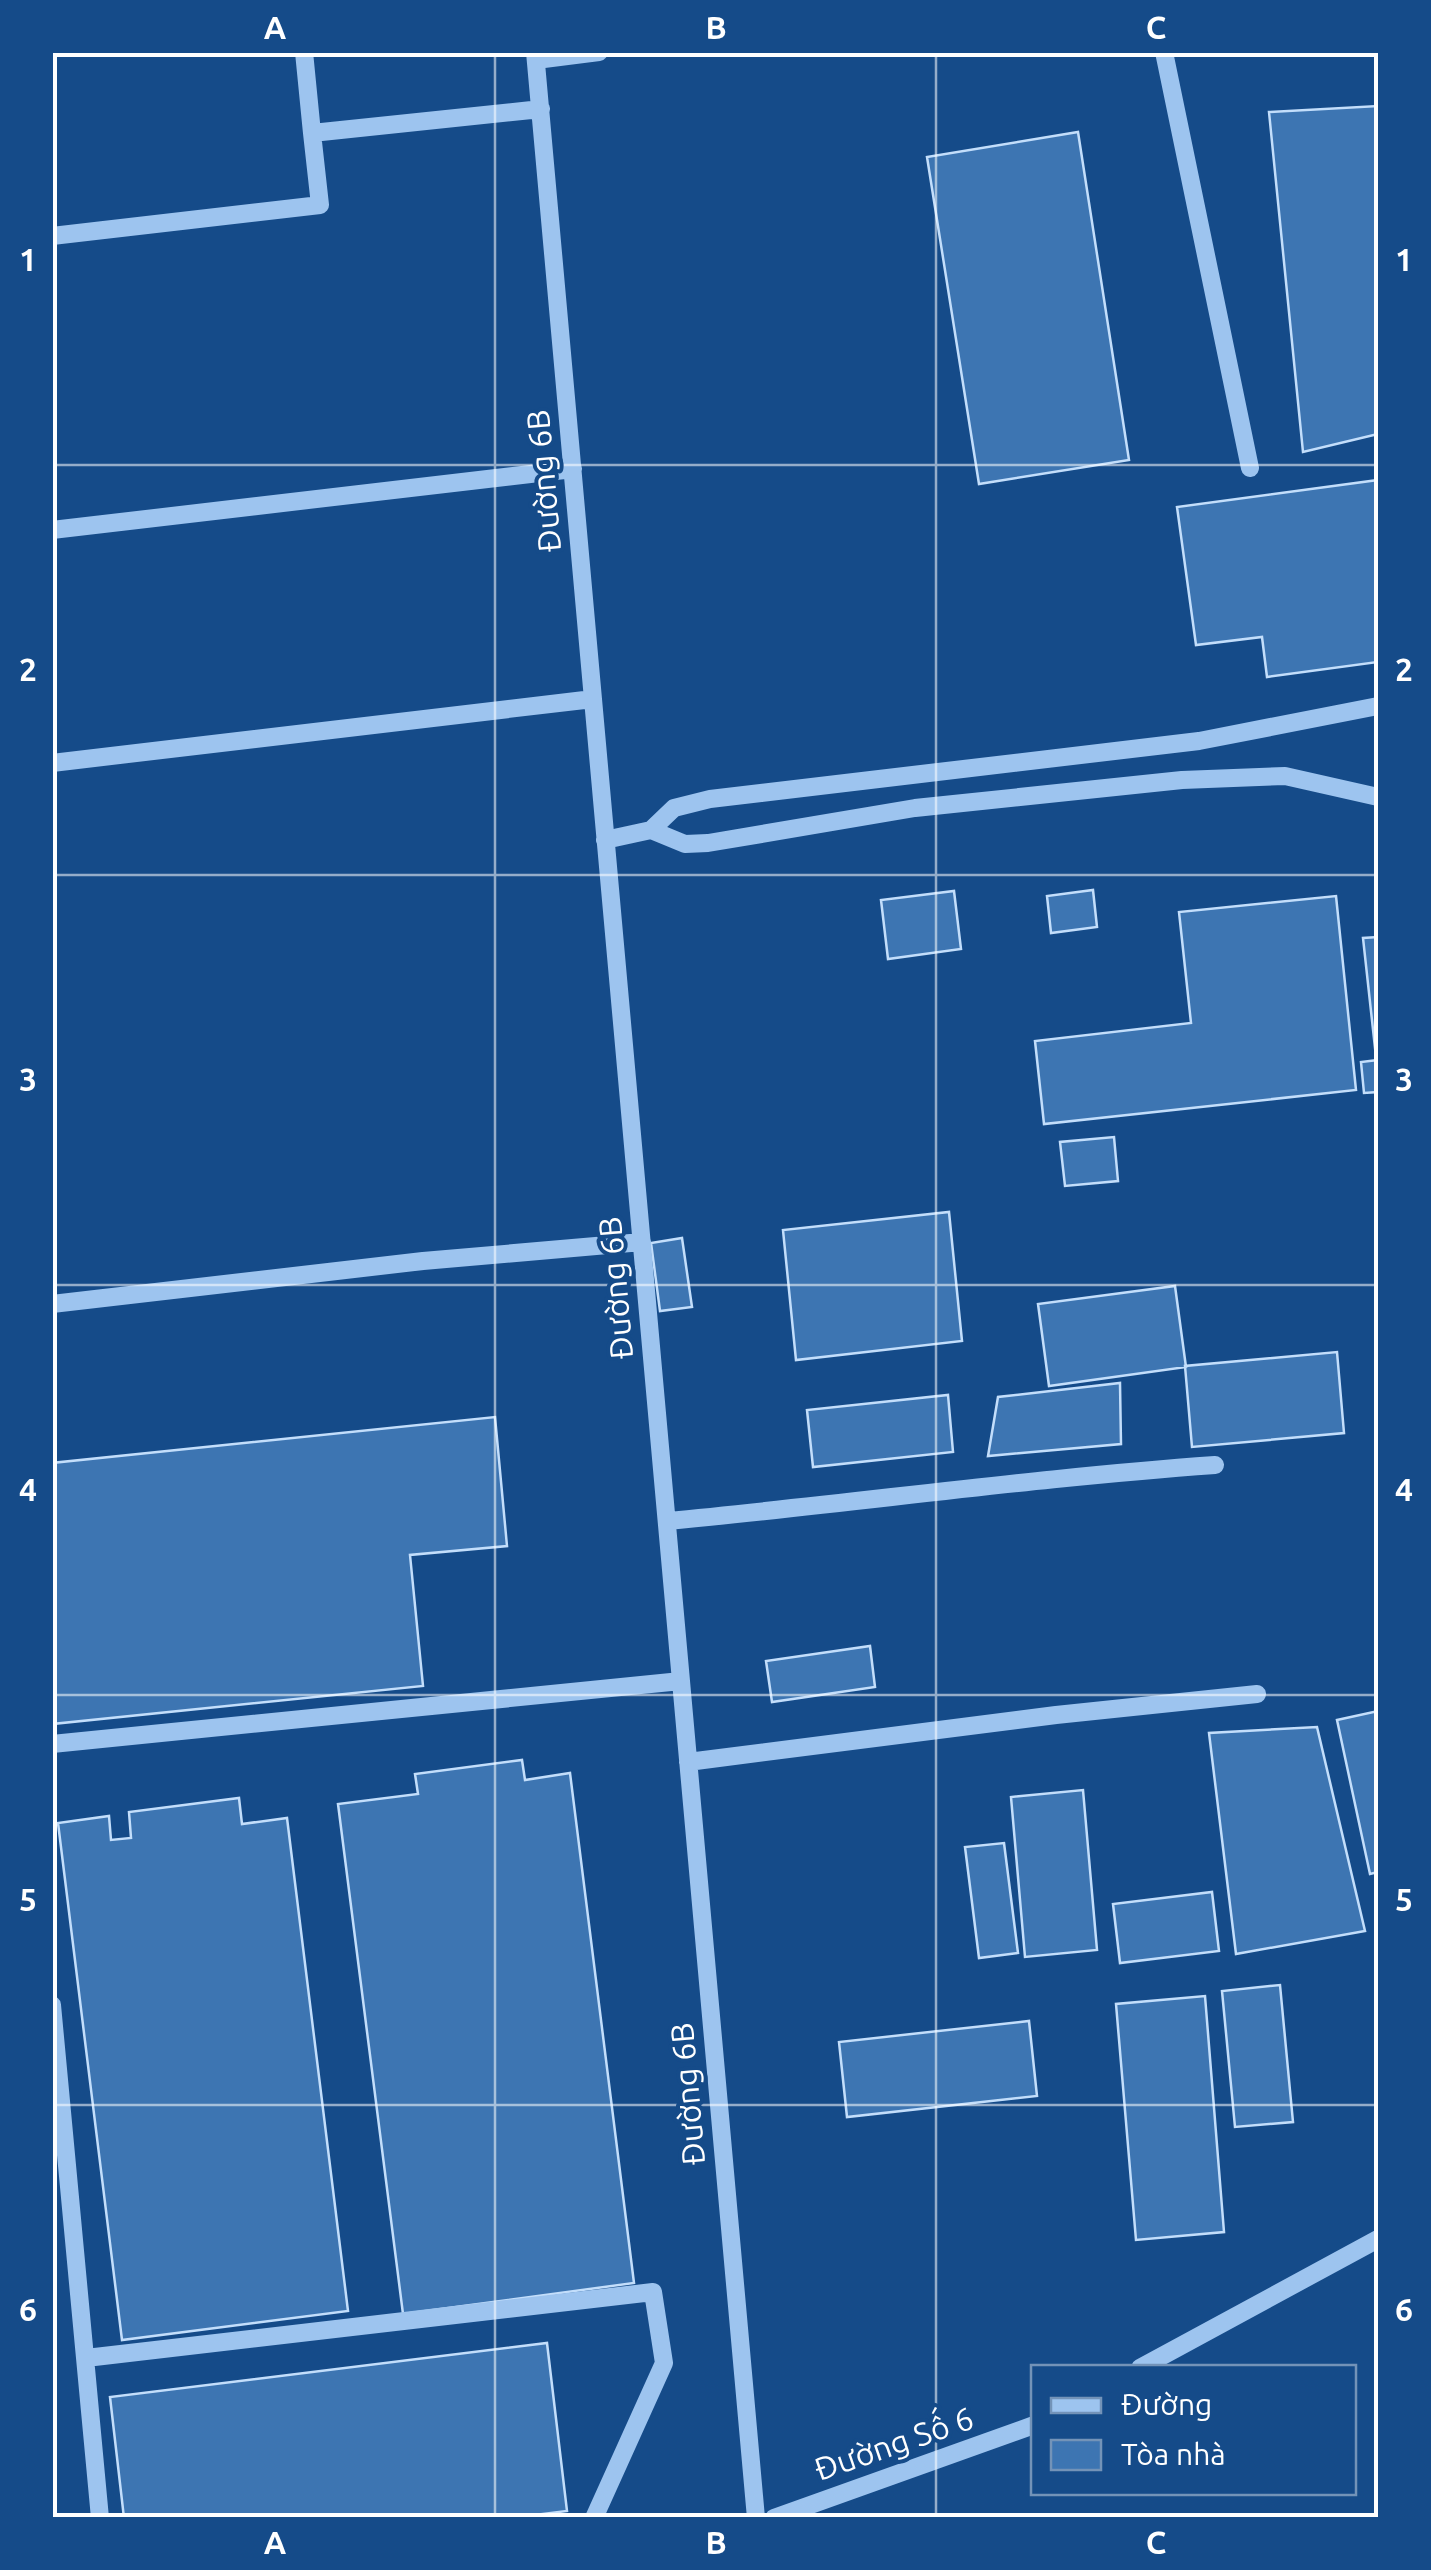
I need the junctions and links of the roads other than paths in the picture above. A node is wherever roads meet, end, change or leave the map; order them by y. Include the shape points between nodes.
1 (304, 52) edge
2 (599, 52) edge
3 (1164, 52) edge
4 (536, 56) edge
5 (541, 109) junction
6 (312, 132) junction
7 (52, 236) edge
8 (1250, 468) dead end
9 (572, 469) junction
10 (52, 530) edge
11 (593, 699) junction
12 (1378, 706) edge
13 (52, 763) edge
14 (1378, 797) edge
15 (651, 830) junction
16 (606, 840) junction
17 (642, 1242) junction
18 (52, 1304) edge
19 (1215, 1464) dead end
20 (667, 1521) junction
21 (681, 1681) junction
22 (1256, 1694) dead end
23 (52, 1744) edge
24 (688, 1762) junction
25 (52, 2005) edge
26 (1378, 2239) edge
27 (86, 2358) junction
28 (1146, 2365) edge
29 (1031, 2426) edge
30 (100, 2518) edge
31 (594, 2518) edge
32 (756, 2518) edge
33 (774, 2518) edge

1 - 6 street
2 - 4 street
3 - 8 street
4 - 5 street, Đường 6B
5 - 6 street
5 - 9 street, Đường 6B
6 - 7 street via 320,205
9 - 10 street
9 - 11 street, Đường 6B
11 - 13 street
11 - 16 street, Đường 6B
12 - 15 street via 1199,741 710,799 674,808
14 - 15 street via 1285,776 1182,780 915,808 708,843 684,844
15 - 16 street
16 - 17 street, Đường 6B
17 - 18 street
17 - 20 street, Đường 6B
19 - 20 street
20 - 21 street, Đường 6B
21 - 23 street
21 - 24 street, Đường 6B
22 - 24 street
24 - 32 street, Đường 6B
25 - 27 street
26 - 28 street
27 - 30 street
27 - 31 street via 653,2292 664,2363
29 - 33 street, Đường Số 6

